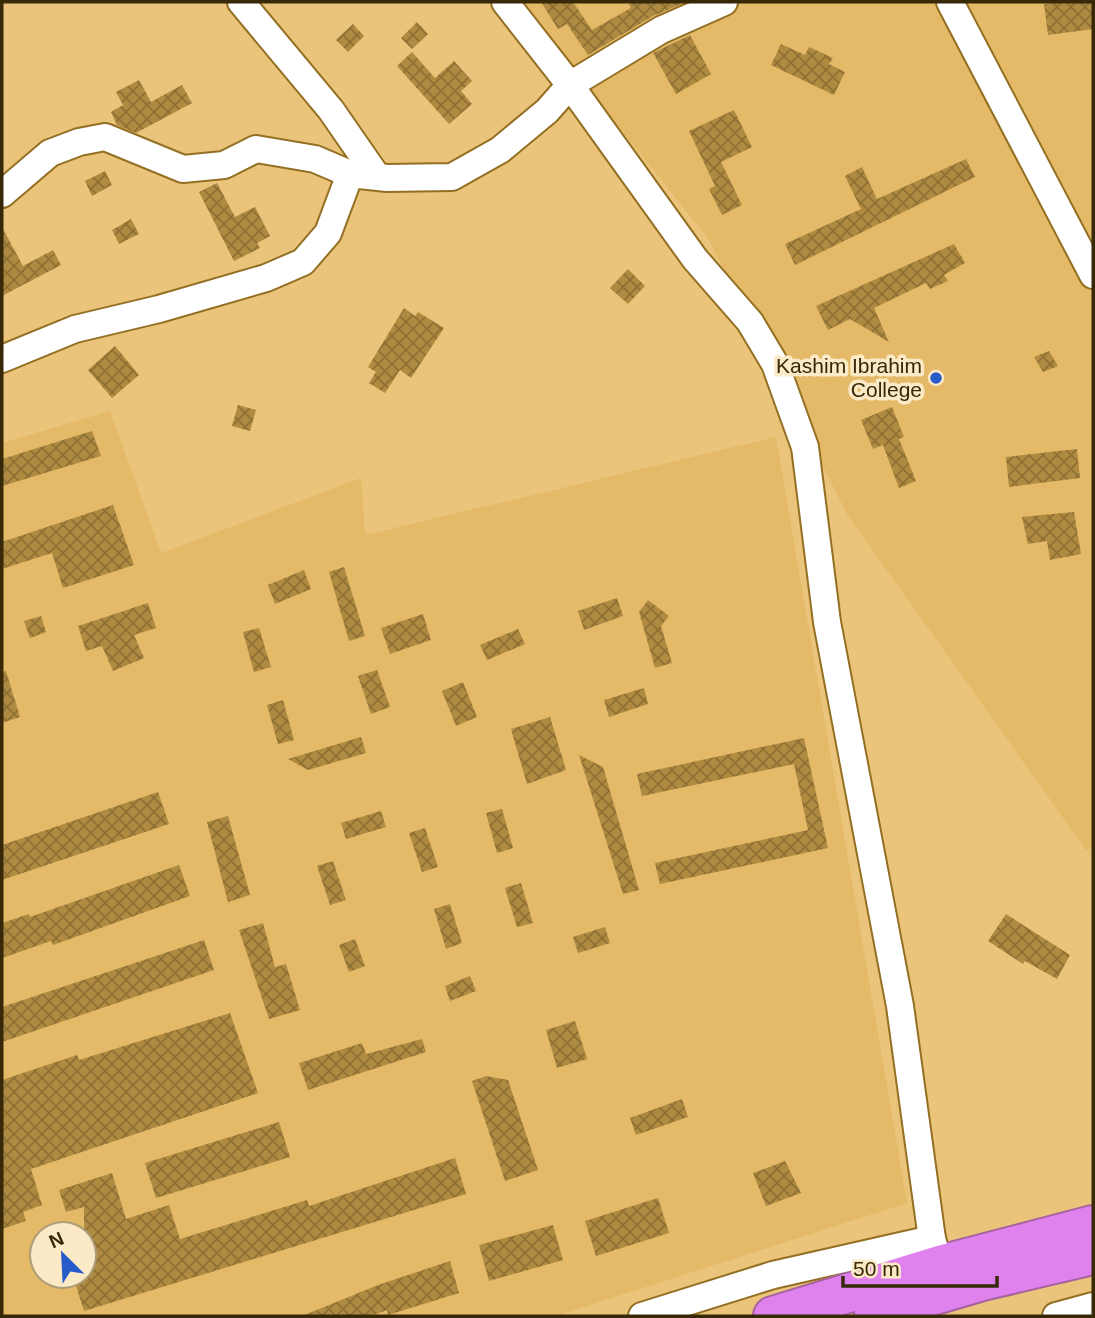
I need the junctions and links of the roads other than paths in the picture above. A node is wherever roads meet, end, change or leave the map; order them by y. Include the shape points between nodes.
1 (241, 2) edge
2 (505, 2) edge
3 (724, 2) edge
4 (950, 2) edge
5 (570, 85) junction
6 (363, 174) junction
7 (2, 194) edge
8 (1093, 275) edge
9 (2, 359) edge
10 (1093, 1225) edge
11 (936, 1252) junction
12 (1093, 1255) edge
13 (1093, 1306) edge
14 (642, 1316) edge
15 (773, 1316) edge
16 (862, 1316) edge
17 (1056, 1316) edge

1 - 6 street via 331,110
2 - 5 street
3 - 5 street via 661,30
4 - 8 street
5 - 6 street via 500,150 452,177
5 - 11 street via 695,259 750,322 775,364 806,447 827,622 900,1006
6 - 7 street via 315,159 256,149 224,165 183,169 105,137 50,153
6 - 9 street via 328,233 303,262 266,278 75,329
10 - 11 highway
11 - 14 street via 773,1275
11 - 15 highway
12 - 16 highway
13 - 17 street

